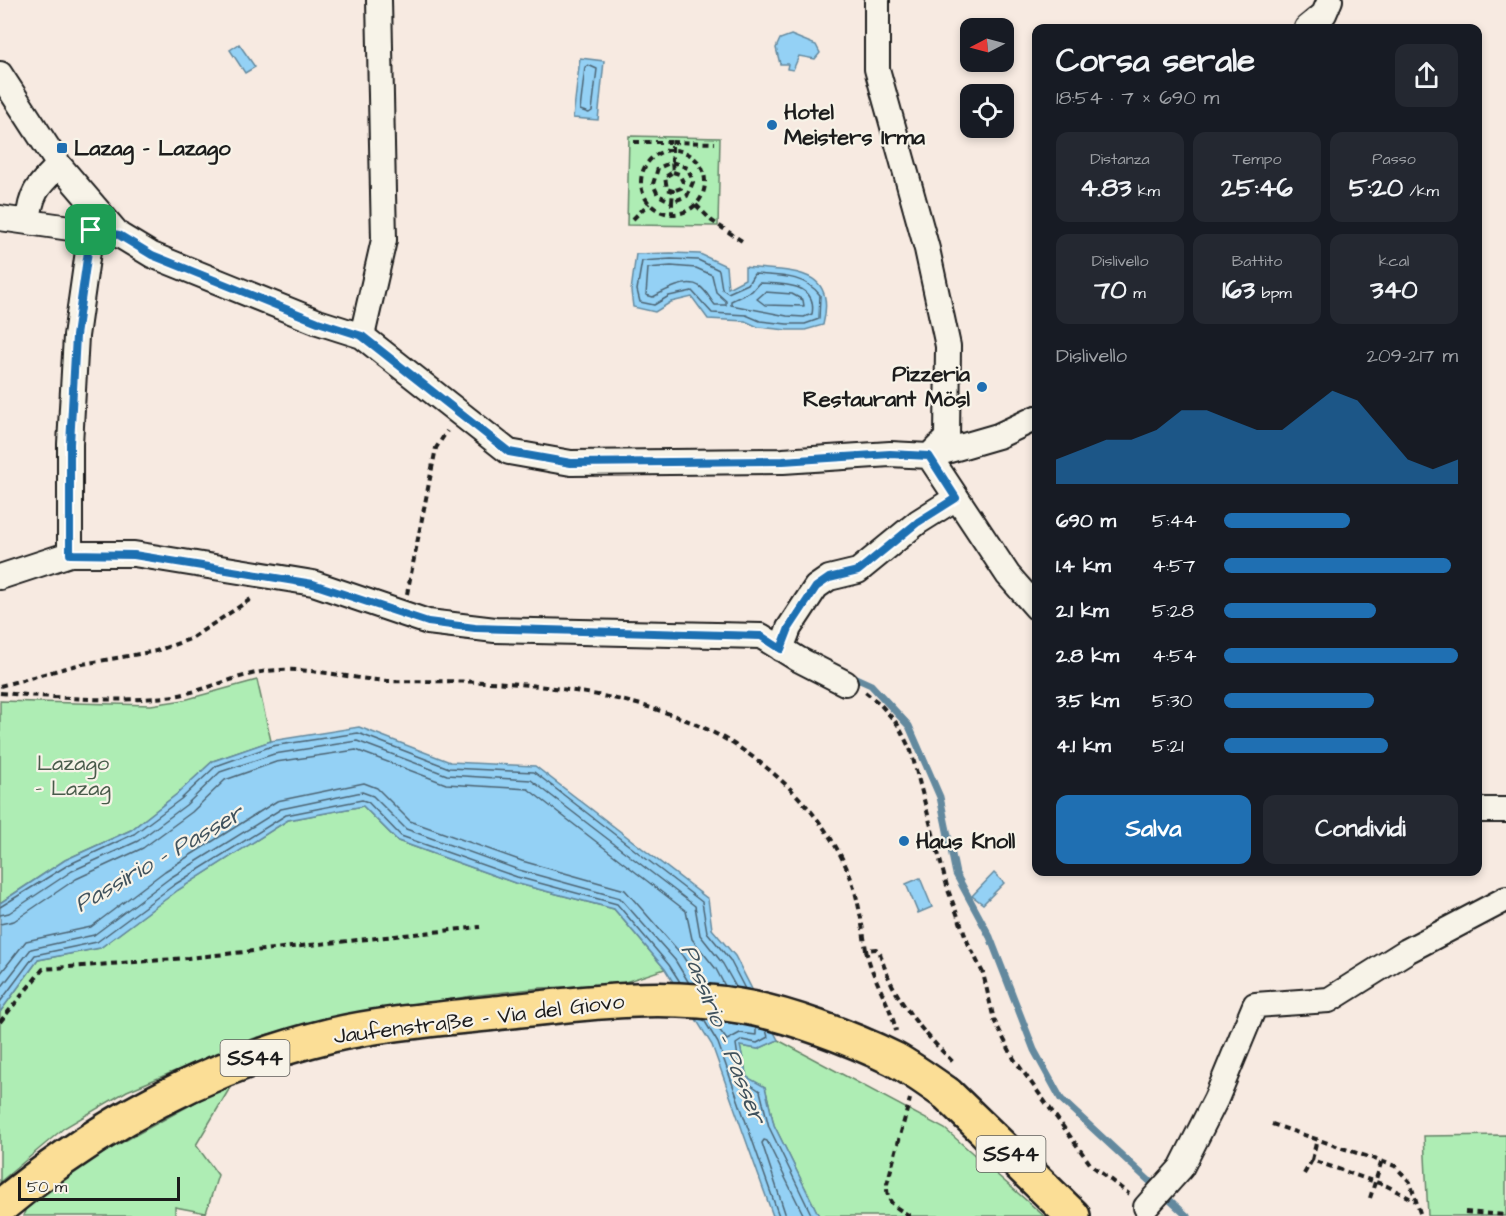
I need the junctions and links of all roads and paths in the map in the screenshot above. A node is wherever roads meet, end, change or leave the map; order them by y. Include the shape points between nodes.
1 (379, 0) edge
2 (877, 0) edge
3 (1330, 0) edge
4 (1312, 24) edge
5 (0, 74) edge
6 (634, 142) dead end
7 (672, 142) junction
8 (715, 143) dead end
9 (672, 150) junction
10 (672, 162) junction
11 (59, 165) junction
12 (673, 172) junction
13 (673, 191) junction
14 (672, 202) junction
15 (649, 203) junction
16 (696, 205) junction
17 (672, 214) junction
18 (0, 218) edge
19 (633, 219) dead end
20 (28, 222) junction
21 (91, 230) junction
22 (119, 235) junction
23 (746, 243) dead end
24 (362, 336) junction
25 (459, 412) junction
26 (1032, 420) edge
27 (929, 456) junction
28 (956, 498) junction
29 (70, 554) junction
30 (0, 577) edge
31 (282, 580) junction
32 (406, 595) dead end
33 (1032, 603) edge
34 (781, 649) junction
35 (845, 683) joint
36 (0, 686) edge
37 (0, 693) edge
38 (1482, 810) edge
39 (1506, 810) edge
40 (1506, 899) edge
41 (480, 927) dead end
42 (866, 950) junction
43 (0, 1022) edge
44 (898, 1041) dead end
45 (951, 1079) junction
46 (911, 1098) dead end
47 (1272, 1124) dead end
48 (1317, 1138) junction
49 (1312, 1160) junction
50 (1382, 1160) junction
51 (1304, 1174) dead end
52 (1375, 1181) junction
53 (1370, 1198) dead end
54 (1418, 1202) junction
55 (0, 1207) edge
56 (1146, 1207) joint
57 (1465, 1212) dead end
58 (1506, 1215) edge
59 (910, 1216) edge
60 (1073, 1216) edge
61 (1421, 1216) edge

1 - 24 street via 384,240
2 - 27 street via 877,69 927,249 948,346 947,438
3 - 4 street via 1324,14
5 - 11 street
6 - 7 path
7 - 8 path
7 - 9 path
9 - 10 path
9 - 15 path via 655,155 645,167 641,183
9 - 16 path via 692,155 702,166 705,188
10 - 12 path
10 - 14 path via 658,168 653,184 658,195
10 - 14 path via 688,168 693,182 687,196
11 - 20 street via 35,188
11 - 22 street
12 - 13 path via 665,177 664,183
12 - 13 path via 683,182 681,188
13 - 14 path
14 - 17 path
15 - 17 path
15 - 19 path
16 - 17 path
16 - 23 path via 712,221
18 - 20 street
20 - 21 street
21 - 22 street
21 - 29 street via 76,336 70,444
22 - 24 street via 152,255
24 - 25 street
25 - 27 street via 509,452 571,463
25 - 32 path via 436,448
26 - 27 street via 998,436
27 - 28 street
28 - 33 street
28 - 34 street via 918,522 858,571 829,578 816,587 789,628
29 - 30 street
29 - 31 street via 134,555
31 - 34 street via 313,584 428,622 495,630 761,636
31 - 36 path via 190,639 156,651 77,665
34 - 35 street
35 - 56 path via 880,704 898,725 911,751 948,890 983,972 994,1020 1014,1059 1091,1165
37 - 42 path via 69,698 167,697 277,669 386,681 517,684 573,691 657,711 700,726 736,746 772,773 825,829 841,855 860,909
38 - 39 street
40 - 56 street via 1407,951 1329,1000 1255,1005 1216,1099 1181,1168
41 - 43 path via 43,969
42 - 44 path via 875,981 891,1009
42 - 45 path via 876,949 880,953 894,990
45 - 55 main road, Jaufenstraße - Via del Giovo / SS44, bridge via 796,1021 741,1006 632,999 408,1023 334,1035 219,1070 109,1126 40,1173
45 - 60 main road, SS44
46 - 59 path via 887,1184 887,1194 896,1208
47 - 48 path
48 - 49 path
48 - 50 path
49 - 51 path
49 - 52 path
50 - 52 path
50 - 54 path via 1395,1166 1410,1182
52 - 53 path
52 - 54 path
54 - 61 path
57 - 58 path

